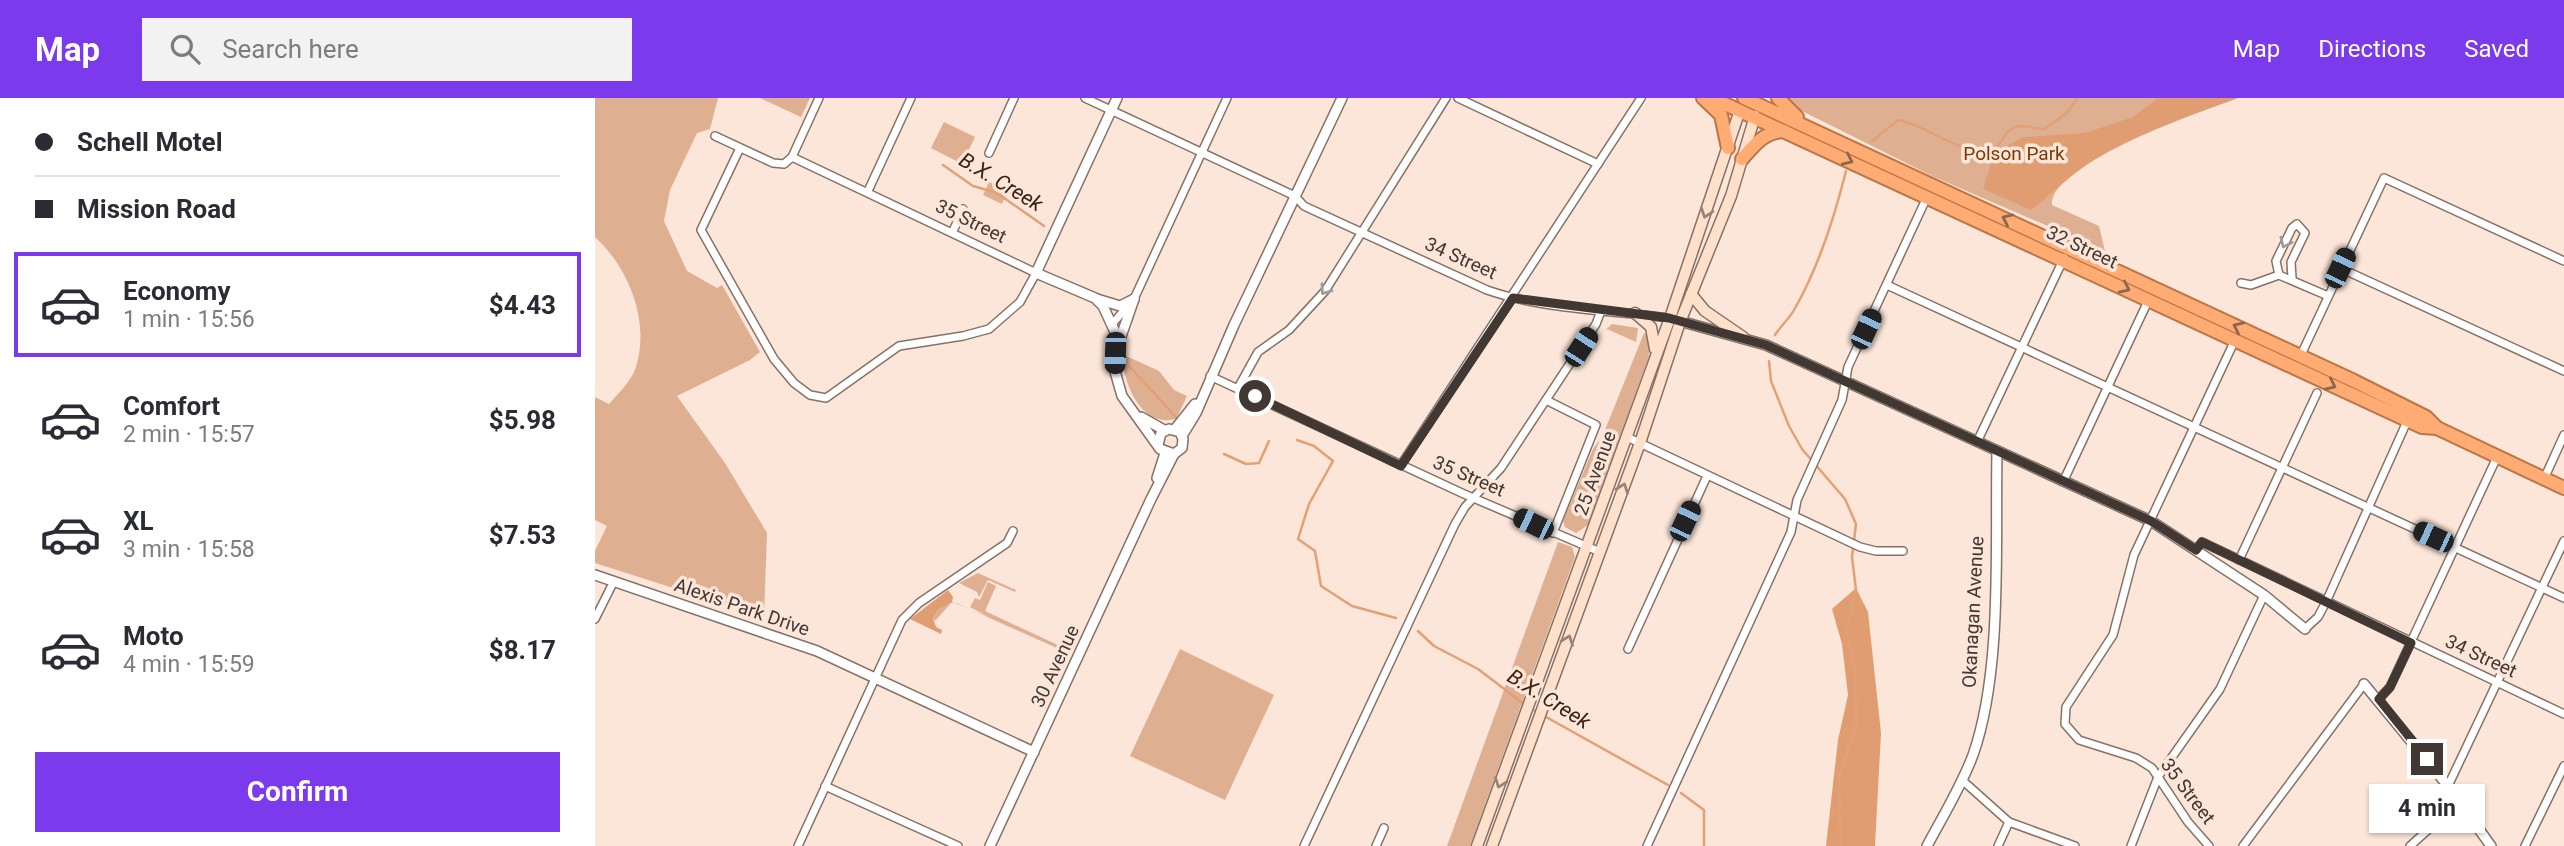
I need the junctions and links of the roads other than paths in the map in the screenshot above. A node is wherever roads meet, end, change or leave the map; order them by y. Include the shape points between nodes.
1 (819, 98) edge
2 (911, 98) edge
3 (1014, 98) edge
4 (1085, 98) edge
5 (1117, 98) edge
6 (1227, 98) edge
7 (1342, 98) edge
8 (1446, 98) edge
9 (1458, 98) edge
10 (1469, 98) edge
11 (1641, 98) edge
12 (1703, 98) edge
13 (1712, 98) edge
14 (1778, 98) edge
15 (1742, 104) edge
16 (1476, 106) junction
17 (1112, 110) junction
18 (1755, 116) junction
19 (1805, 124) junction
20 (1787, 131) junction
21 (715, 136) dead end
22 (740, 148) junction
23 (1728, 148) junction
24 (989, 153) dead end
25 (1202, 153) junction
26 (792, 157) junction
27 (1742, 159) junction
28 (1598, 164) junction
29 (868, 191) junction
30 (1295, 196) junction
31 (1927, 197) junction
32 (963, 209) dead end
33 (953, 231) junction
34 (1360, 232) junction
35 (2066, 253) junction
36 (2564, 261) edge
37 (2340, 268) junction
38 (1036, 273) junction
39 (2280, 275) junction
40 (2292, 278) junction
41 (2241, 284) dead end
42 (1887, 285) junction
43 (1691, 293) junction
44 (2327, 296) junction
45 (1095, 298) junction
46 (1513, 298) junction
47 (1134, 299) junction
48 (2149, 299) junction
49 (1601, 311) junction
50 (1635, 313) junction
51 (1669, 318) junction
52 (1681, 322) junction
53 (1112, 323) junction
54 (1743, 337) junction
55 (2236, 339) junction
56 (2022, 347) junction
57 (1115, 353) junction
58 (1655, 357) junction
59 (2298, 361) junction
60 (2564, 371) edge
61 (1210, 376) junction
62 (1846, 380) junction
63 (2108, 387) junction
64 (1238, 388) junction
65 (2318, 393) dead end
66 (1546, 400) junction
67 (1136, 415) junction
68 (2410, 415) junction
69 (2194, 427) junction
70 (1164, 430) junction
71 (1179, 433) junction
72 (2564, 435) edge
73 (1627, 437) junction
74 (1977, 442) junction
75 (1640, 443) junction
76 (1158, 444) junction
77 (1997, 452) junction
78 (1169, 453) junction
79 (2497, 457) junction
80 (1401, 466) junction
81 (2282, 468) junction
82 (1707, 476) junction
83 (2544, 479) junction
84 (2063, 482) junction
85 (2564, 488) edge
86 (1475, 496) junction
87 (2368, 507) junction
88 (1795, 516) junction
89 (2151, 521) junction
90 (1013, 531) dead end
91 (1553, 533) junction
92 (2564, 541) edge
93 (1587, 546) junction
94 (2455, 548) junction
95 (2196, 550) junction
96 (1903, 551) dead end
97 (1600, 552) junction
98 (2239, 560) junction
99 (595, 575) edge
100 (614, 581) junction
101 (2542, 587) junction
102 (2264, 595) junction
103 (2564, 598) edge
104 (2326, 601) junction
105 (595, 619) edge
106 (2305, 629) joint
107 (2411, 643) junction
108 (1627, 649) dead end
109 (876, 677) junction
110 (2497, 682) junction
111 (2364, 684) joint
112 (2379, 699) junction
113 (2564, 714) edge
114 (1034, 751) junction
115 (2564, 766) edge
116 (2158, 777) junction
117 (1962, 780) junction
118 (825, 786) junction
119 (2448, 786) junction
120 (2460, 802) junction
121 (2009, 822) junction
122 (1384, 828) dead end
123 (798, 846) edge
124 (958, 846) edge
125 (990, 846) edge
126 (1304, 846) edge
127 (1376, 846) edge
128 (1477, 846) edge
129 (1492, 846) edge
130 (1647, 846) edge
131 (1927, 846) edge
132 (1998, 846) edge
133 (2074, 846) edge
134 (2131, 846) edge
135 (2209, 846) edge
136 (2243, 846) edge
137 (2410, 846) edge
138 (2491, 846) edge
139 (2525, 846) edge

1 - 26 street
2 - 29 street
3 - 24 street
4 - 17 street, 34 Street
5 - 17 street
6 - 25 street
7 - 30 street
8 - 34 street
9 - 16 street
10 - 16 street
11 - 28 street
12 - 23 highway via 1721,115
13 - 15 highway, 32 Street
14 - 19 highway
15 - 18 highway, 32 Street
15 - 19 highway, 32 Street
15 - 23 main road, 25 Avenue
16 - 28 street
17 - 25 street, 34 Street
17 - 38 street
18 - 20 highway, 32 Street
18 - 27 main road, 25 Avenue
35 -> 19 highway, 32 Street
20 - 27 highway via 1762,138
20 -> 31 highway, 32 Street
21 - 22 street, 35 Street
22 - 26 street, 35 Street via 773,163 785,164
22 - 38 street via 701,230 774,359 810,395 826,398 899,346 989,329 1020,302
23 -> 51 main road, 25 Avenue
25 - 30 street, 34 Street
25 - 47 street
26 - 29 street, 35 Street
27 - 43 main road, 25 Avenue
28 - 46 street
29 - 33 street, 35 Street
30 - 34 street, 34 Street via 1304,205
30 - 61 street
31 - 35 highway, 32 Street
31 - 42 street
32 - 33 street
33 - 38 street, 35 Street
34 - 46 street, 34 Street
34 -> 64 street via 1325,291 1289,330 1258,352
35 -> 48 highway, 32 Street
35 - 56 street
59 -> 35 highway, 32 Street
36 - 37 street via 2384,178
37 - 44 street
37 - 60 street
38 - 45 street, 35 Street
39 - 40 street
40 -> 39 street via 2291,262 2305,233 2297,225 2276,261
39 - 41 street
40 - 44 street
42 - 56 street
42 - 62 street
43 - 52 main road, 25 Avenue
43 - 54 main road via 1705,311
44 - 59 street
45 - 47 street, 35 Street via 1119,306
45 - 53 street
46 - 49 street, 34 Street
46 - 80 street
47 - 53 street
47 - 57 street
48 - 55 highway, 32 Street
48 - 63 street
49 - 50 street, 34 Street
49 - 66 street
50 - 51 street, 34 Street
50 - 58 main road via 1651,327
51 - 52 street, 34 Street
51 - 58 main road, 25 Avenue
52 - 54 street, 34 Street
52 - 75 main road, 25 Avenue
53 - 57 street
54 - 62 street, 34 Street
55 - 59 highway, 32 Street
55 - 69 street
56 - 63 street
56 - 74 street
57 - 67 street via 1117,384
58 - 73 main road, 25 Avenue
59 - 68 highway, 32 Street
61 - 64 street, 35 Street
61 - 71 street via 1196,413
62 - 74 street, 34 Street
62 - 88 street via 1842,400 1797,500
63 - 69 street
63 - 84 street
64 - 80 street, 35 Street
65 - 81 street
66 - 86 street via 1501,468
66 - 91 street via 1596,425
67 - 70 street
67 - 76 street
68 - 79 highway, 32 Street
68 - 87 street
69 - 81 street
69 - 89 street
70 - 71 street
70 - 76 street
71 - 78 street via 1182,448
72 - 83 street
73 - 75 street
73 - 93 main road, 25 Avenue
74 - 77 street, 34 Street
75 - 82 street
97 -> 75 main road, 25 Avenue
76 - 78 street
77 - 84 street, 34 Street
77 - 117 street, Okanagan Avenue via 1991,670 1973,753
78 - 114 street, 30 Avenue
79 - 83 highway, 32 Street
79 - 94 street
80 - 86 street, 35 Street
81 - 87 street
81 - 98 street
82 - 88 street
82 - 108 street
83 - 85 highway, 32 Street
84 - 89 street, 34 Street
86 - 91 street, 35 Street
86 - 126 street via 1455,524
87 - 94 street
87 - 104 street
88 - 96 street via 1860,547
88 - 130 street
89 - 95 street, 34 Street
89 - 116 street, 35 Street via 2134,555 2113,635 2066,707 2065,724 2079,740 2136,758
90 - 109 street via 1007,543 919,603 902,620
91 - 93 street, 35 Street
92 - 101 street
93 - 97 street, 35 Street
93 -> 128 main road, 25 Avenue
94 - 101 street
94 - 107 street
95 - 98 street, 34 Street via 2202,542
95 - 102 street, 34 Street
129 -> 97 main road, 25 Avenue
98 - 104 street, 34 Street
99 - 100 street, Alexis Park Drive
100 - 105 street
100 - 109 street, Alexis Park Drive via 817,651
101 - 103 street
101 - 110 street
102 - 106 street, 34 Street
102 - 116 street via 2220,689
104 - 106 street
104 - 107 street, 34 Street
107 - 110 street, 34 Street
107 - 112 street via 2390,687
109 - 114 street, Alexis Park Drive
109 - 118 street
110 - 113 street, 34 Street
110 - 119 street
111 - 112 street
111 - 136 street
112 - 119 street
114 - 125 street, 30 Avenue
115 - 139 street
116 - 134 street
116 - 135 street, 35 Street
117 - 121 street
117 - 131 street, Okanagan Avenue
118 - 123 street
118 - 124 street
119 - 120 street
120 - 137 street
120 - 138 street
121 - 132 street
121 - 133 street
122 - 127 street

